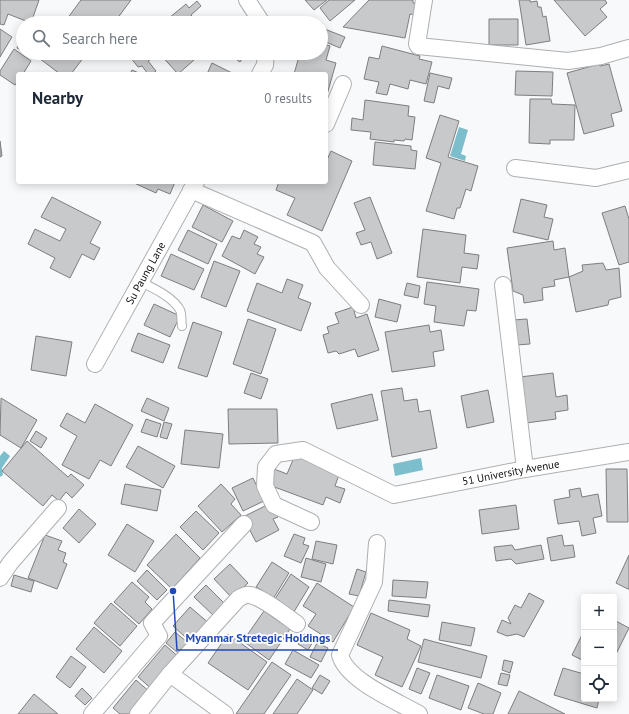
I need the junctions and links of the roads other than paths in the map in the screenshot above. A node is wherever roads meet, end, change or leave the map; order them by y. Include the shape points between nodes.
1 (247, 0) edge
2 (424, 0) edge
3 (257, 16) edge
4 (629, 48) edge
5 (265, 60) edge
6 (261, 72) edge
7 (343, 84) dead end
8 (328, 119) edge
9 (515, 168) dead end
10 (629, 170) edge
11 (194, 186) edge
12 (141, 282) junction
13 (503, 285) dead end
14 (361, 305) dead end
15 (182, 326) dead end
16 (95, 364) dead end
17 (629, 452) edge
18 (525, 469) junction
19 (58, 508) dead end
20 (311, 522) dead end
21 (244, 524) dead end
22 (377, 543) dead end
23 (0, 578) edge
24 (297, 624) dead end
25 (170, 674) junction
26 (92, 714) edge
27 (138, 714) edge
28 (225, 714) edge
29 (419, 714) edge

1 - 3 street
2 - 4 street via 418,46 568,61
5 - 6 street
7 - 8 street
9 - 10 street via 596,178
11 - 12 street, Su Paung Lane
11 - 14 street via 313,243 327,268
12 - 15 lane via 153,288 181,311
12 - 16 street, Su Paung Lane
13 - 18 street
17 - 18 street, 51 University Avenue
18 - 20 street, 51 University Avenue via 394,495 303,450 276,454 266,467 265,486 274,505
19 - 23 street
21 - 26 street via 152,623 159,636
22 - 29 street via 374,582 340,655 342,664 365,684
24 - 25 street via 256,598 250,595 243,596
25 - 27 street
25 - 28 street

